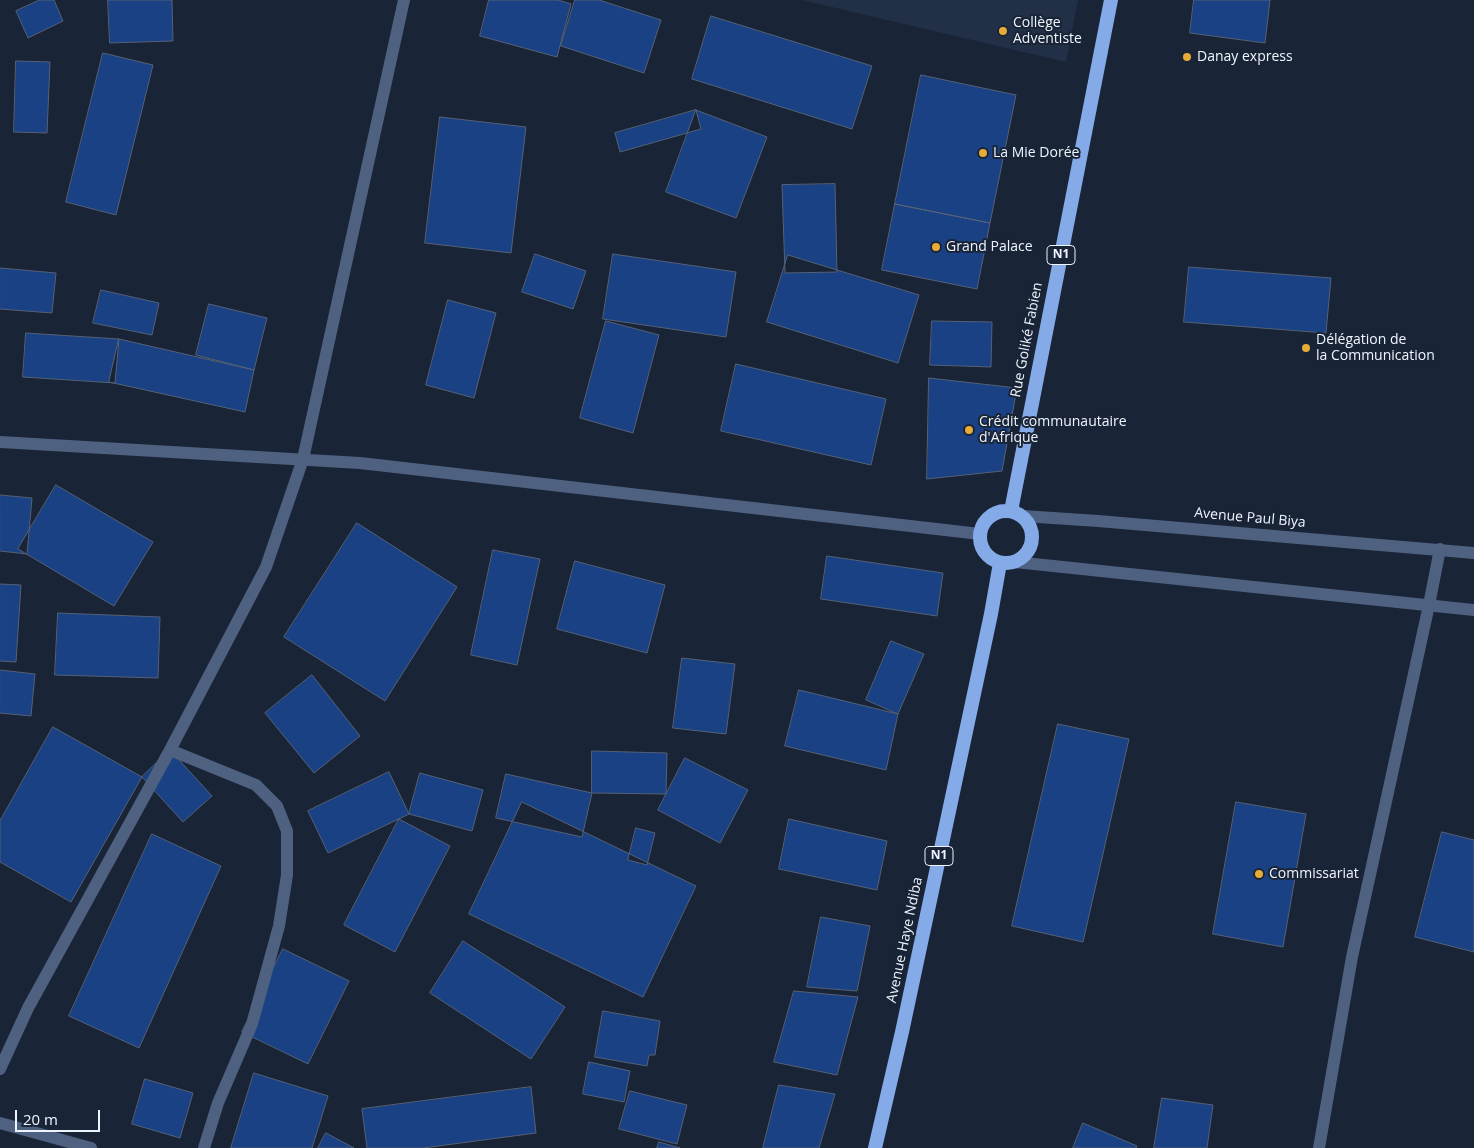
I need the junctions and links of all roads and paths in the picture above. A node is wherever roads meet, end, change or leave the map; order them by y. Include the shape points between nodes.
1 (404, 0) edge
2 (1111, 0) edge
3 (0, 442) edge
4 (303, 459) junction
5 (1017, 513) junction
6 (980, 534) junction
7 (1440, 549) junction
8 (1474, 553) edge
9 (1015, 562) junction
10 (1000, 563) junction
11 (1430, 605) junction
12 (1474, 610) edge
13 (170, 750) junction
14 (0, 1069) edge
15 (0, 1123) edge
16 (91, 1148) edge
17 (204, 1148) edge
18 (875, 1148) edge
19 (1319, 1148) edge

1 - 4 street
2 - 5 highway, Rue Goliké Fabien / N1
3 - 4 street
4 - 6 street
4 - 13 street via 266,566
5 - 6 highway via 1004,510 990,515
5 - 7 street, Avenue Paul Biya
5 - 9 highway via 1032,529 1033,537 1028,552
6 - 10 highway via 987,555
7 - 8 street, Avenue Paul Biya
7 - 11 street
9 - 10 highway
9 - 11 street
10 - 18 highway, Avenue Haye Ndiba / N1
11 - 12 street
11 - 19 street via 1352,957
13 - 14 street via 28,1008
13 - 17 street via 256,785 277,806 287,831 287,875 279,926 252,1024 224,1088
15 - 16 street

